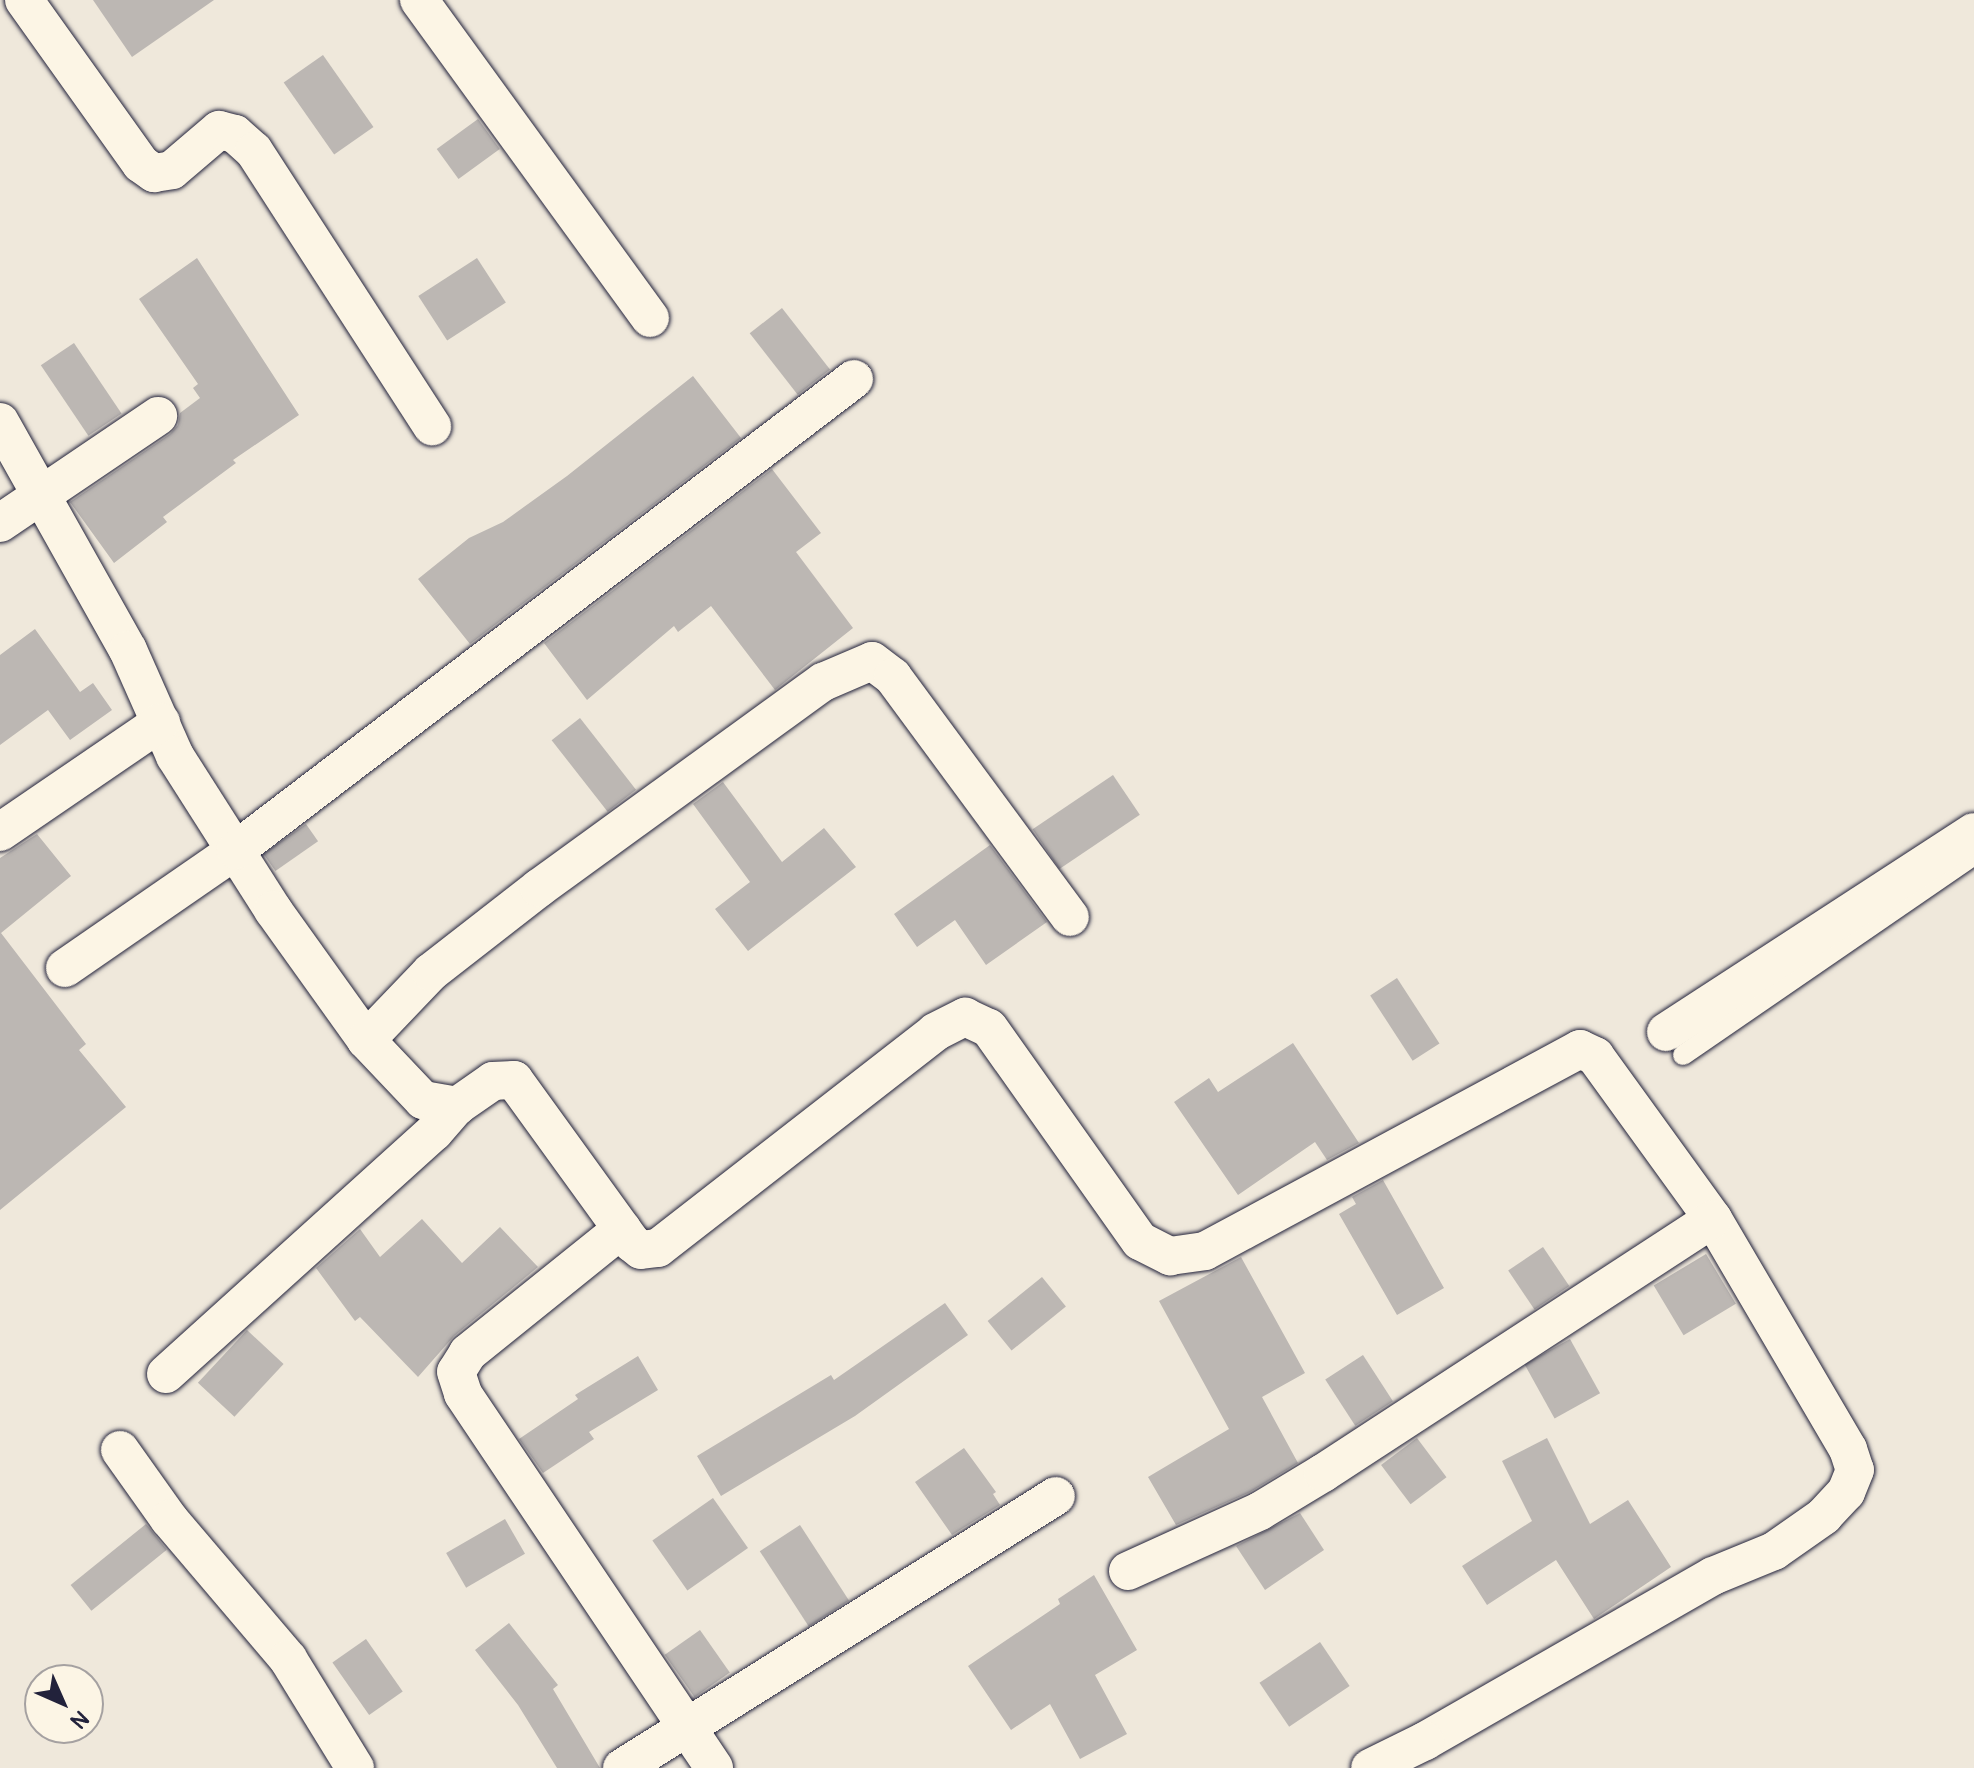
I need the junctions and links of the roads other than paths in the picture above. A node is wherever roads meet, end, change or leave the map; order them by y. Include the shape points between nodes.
1 (24, 0) edge
2 (419, 0) edge
3 (650, 318) dead end
4 (854, 379) dead end
5 (158, 416) dead end
6 (0, 422) edge
7 (432, 426) dead end
8 (43, 494) junction
9 (0, 523) edge
10 (161, 722) junction
11 (0, 832) edge
12 (1974, 832) edge
13 (236, 850) junction
14 (1974, 855) edge
15 (1070, 917) dead end
16 (65, 968) dead end
17 (366, 1040) junction
18 (1675, 1044) joint
19 (457, 1106) junction
20 (1713, 1219) junction
21 (622, 1229) junction
22 (166, 1374) dead end
23 (120, 1450) dead end
24 (1056, 1496) dead end
25 (1128, 1571) dead end
26 (686, 1726) junction
27 (355, 1768) edge
28 (622, 1768) edge
29 (714, 1768) edge
30 (1370, 1768) edge

1 - 7 street via 141,164 154,173 172,170 219,130 235,134 254,151
2 - 3 street
4 - 13 street
5 - 8 street
6 - 8 street
8 - 9 street
8 - 10 street
10 - 11 street
10 - 13 street via 175,756
12 - 18 street
13 - 16 street
13 - 17 street
14 - 18 lane
15 - 17 street via 893,677 872,661 823,682 539,888 431,972
17 - 19 street via 423,1100
19 - 21 street via 493,1081 514,1080
19 - 22 street
20 - 21 street via 1595,1056 1580,1049 1205,1251 1170,1256 1140,1241 989,1028 965,1017 935,1032 658,1248 641,1250
20 - 25 street via 1260,1511
20 - 30 street via 1848,1449 1855,1470 1846,1492 1824,1516 1774,1551 1713,1576
21 - 26 street via 468,1353 456,1372 463,1394
23 - 27 street via 169,1519 288,1659
24 - 26 street
26 - 28 street
26 - 29 street

